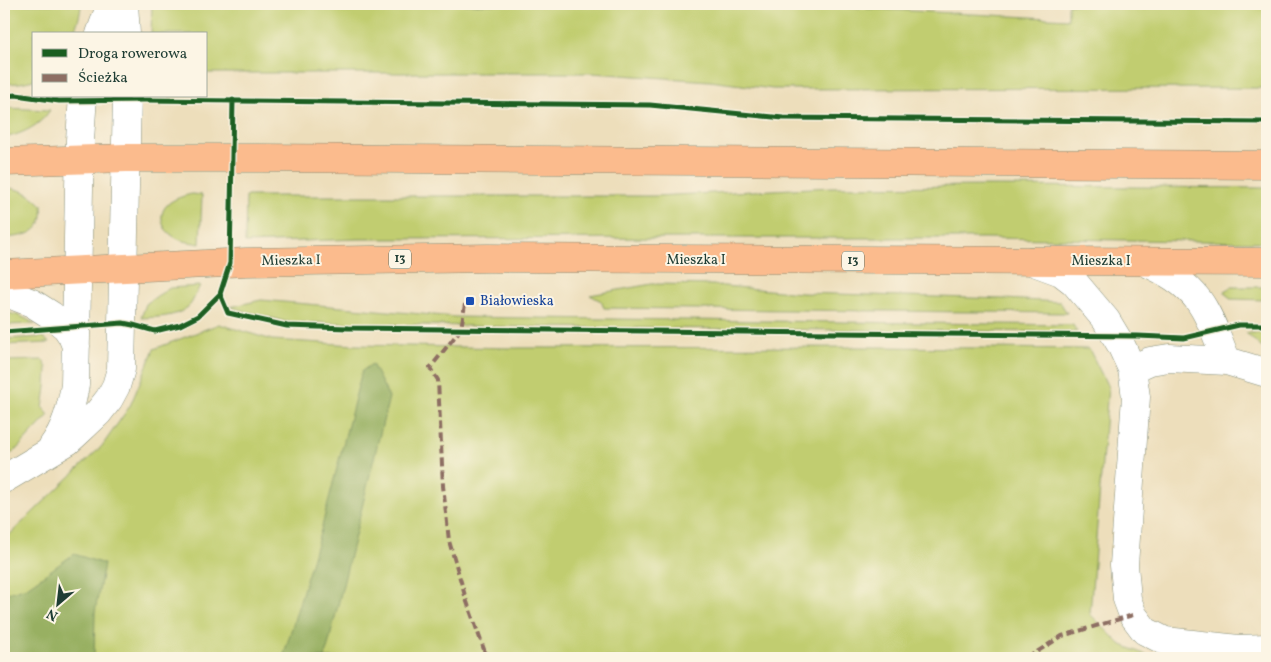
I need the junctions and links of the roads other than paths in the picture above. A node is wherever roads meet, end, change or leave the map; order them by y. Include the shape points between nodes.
1 (111, 4) edge
2 (124, 4) edge
3 (101, 32) edge
4 (126, 32) edge
5 (83, 98) edge
6 (127, 98) edge
7 (126, 158) junction
8 (80, 159) junction
9 (4, 162) edge
10 (1267, 165) edge
11 (1031, 261) junction
12 (1145, 262) junction
13 (1267, 262) edge
14 (124, 267) junction
15 (78, 270) junction
16 (4, 274) edge
17 (4, 292) edge
18 (76, 346) junction
19 (1227, 361) junction
20 (1132, 369) junction
21 (1267, 373) edge
22 (41, 457) junction
23 (4, 479) edge
24 (1267, 648) edge

1 - 3 street
2 - 4 street
5 - 8 street
6 - 7 street
7 - 8 main road
7 - 10 main road
7 - 14 street
8 - 9 main road
8 - 15 street
11 - 12 main road, Mieszka I / 13
11 - 14 main road, Mieszka I / 13 via 400,259
11 - 20 street via 1061,272 1074,282 1106,320
12 - 13 main road, Mieszka I / 13
12 - 19 street via 1182,283 1199,301
14 - 15 main road, Mieszka I / 13
14 - 22 street via 121,369 116,386 110,399 92,419 68,441
15 - 16 main road, Mieszka I / 13
15 - 18 street
17 - 18 street via 51,315 66,327
18 - 22 street via 75,385 69,414 60,434
19 - 20 street via 1169,358 1150,361
19 - 21 street
20 - 24 street via 1136,397 1124,565 1127,599 1133,615 1145,631 1165,641 1238,649
22 - 23 street

